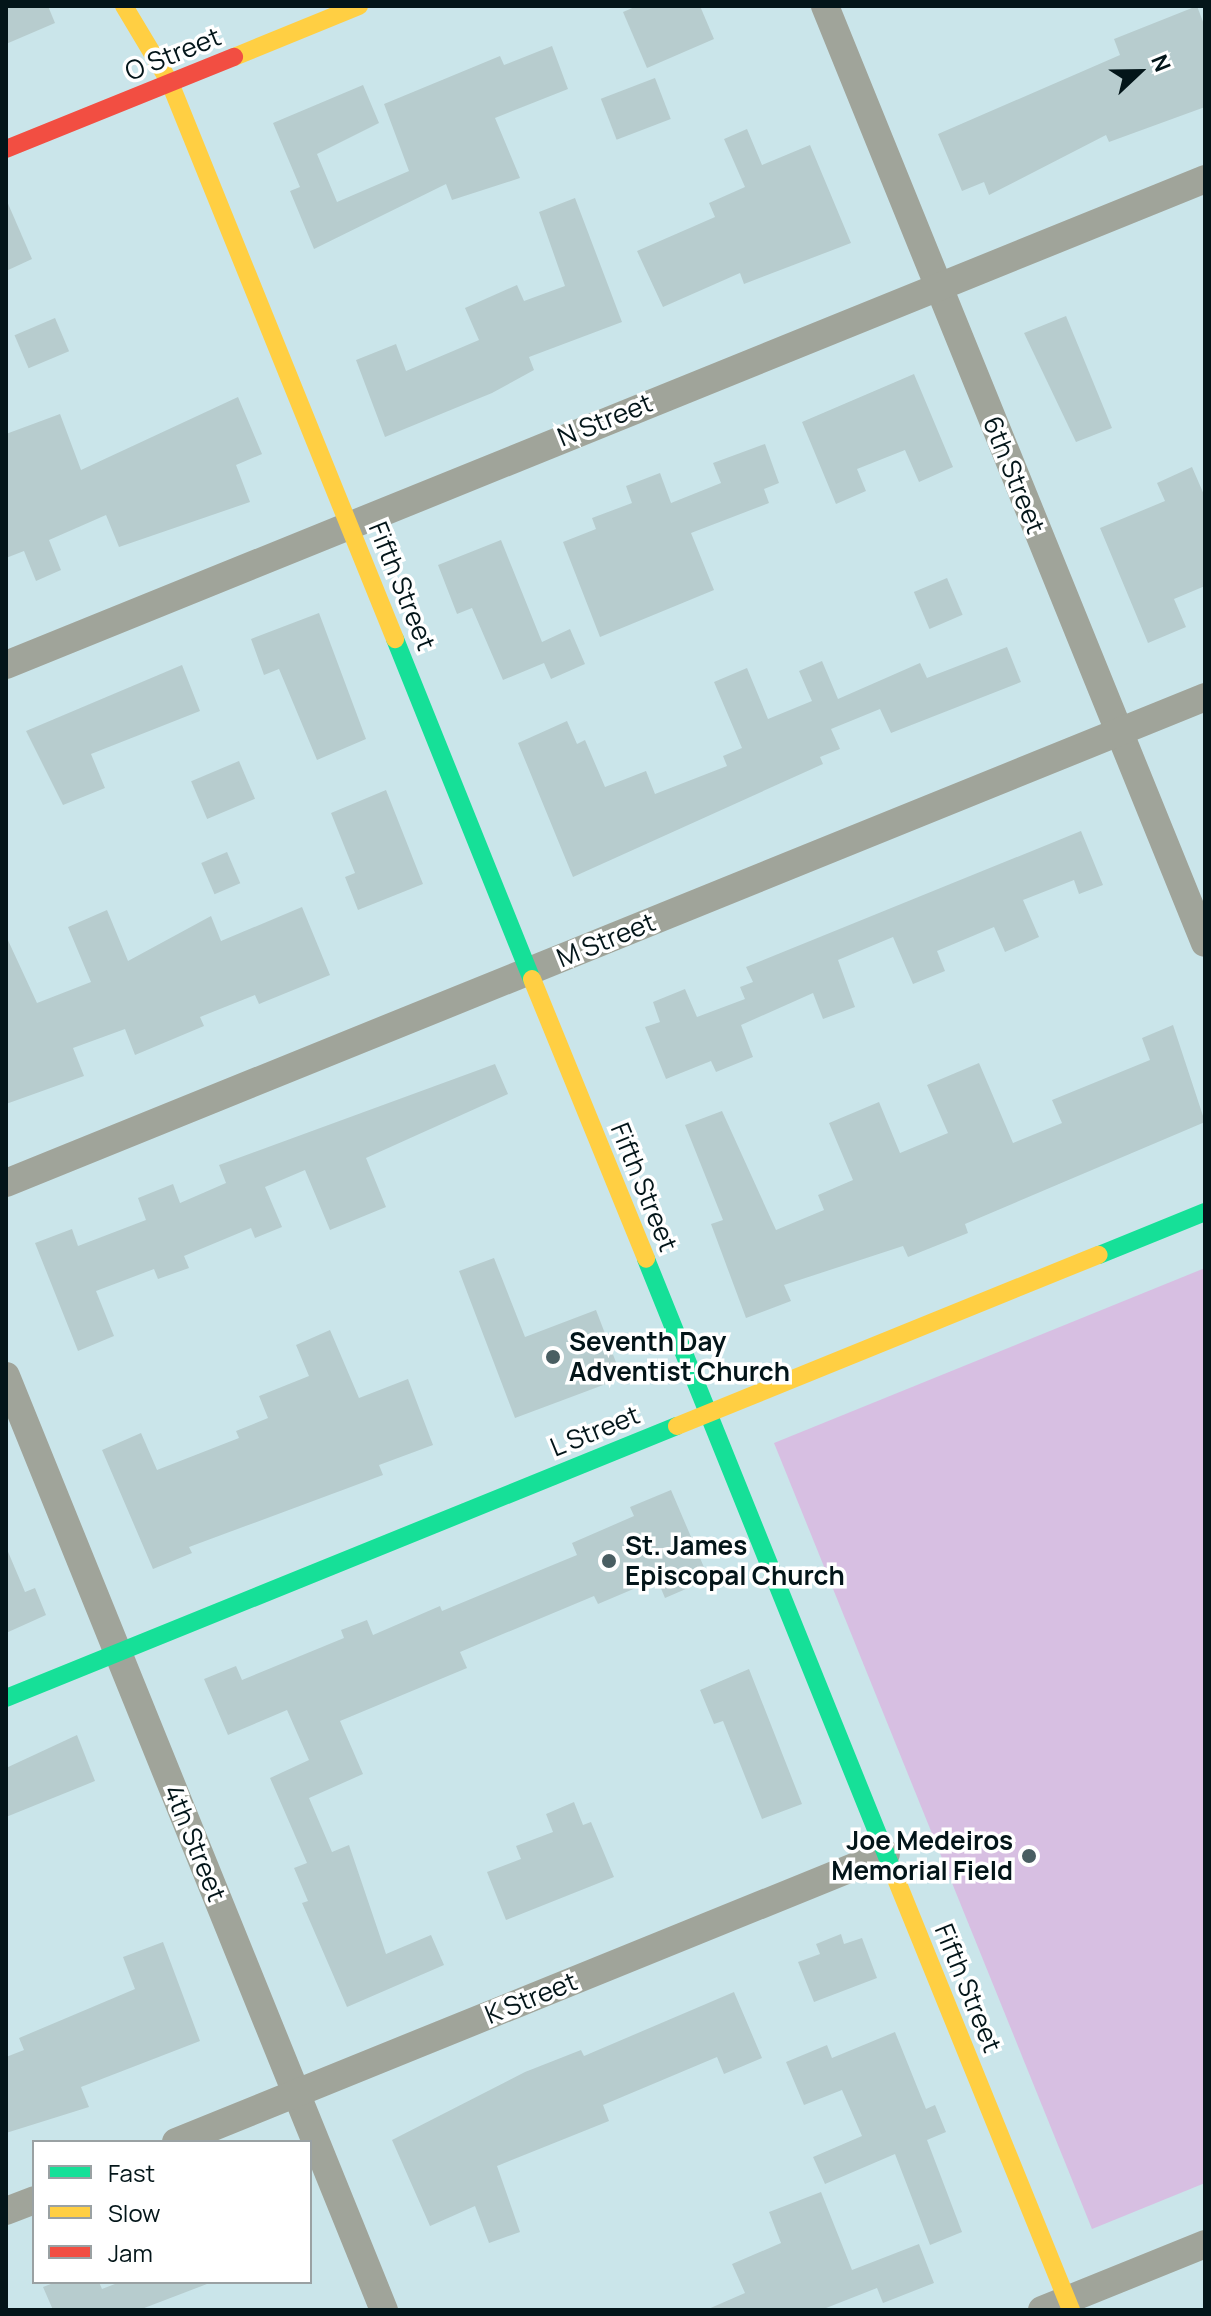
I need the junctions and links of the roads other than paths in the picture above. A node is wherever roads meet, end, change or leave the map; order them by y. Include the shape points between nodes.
1 (124, 6) edge
2 (359, 6) edge
3 (825, 6) edge
4 (170, 83) junction
5 (6, 149) edge
6 (1205, 179) edge
7 (940, 287) junction
8 (351, 525) junction
9 (6, 665) edge
10 (1205, 697) edge
11 (1118, 732) junction
12 (1205, 943) edge
13 (529, 971) junction
14 (6, 1183) edge
15 (1205, 1212) edge
16 (6, 1376) edge
17 (708, 1413) junction
18 (118, 1652) junction
19 (6, 1698) edge
20 (886, 1854) junction
21 (296, 2093) junction
22 (181, 2140) edge
23 (32, 2201) edge
24 (6, 2211) edge
25 (1205, 2244) edge
26 (1060, 2307) edge
27 (384, 2310) edge

1 - 4 street, Fifth Street
2 - 4 street, O Street
3 - 7 street, 6th Street
4 - 5 street, O Street
4 - 8 street, Fifth Street
6 - 7 street, N Street
7 - 8 street, N Street
7 - 11 street, 6th Street
8 - 9 street, N Street
8 - 13 street, Fifth Street
10 - 11 street, M Street
11 - 12 street, 6th Street
11 - 13 street, M Street
13 - 14 street, M Street
13 - 17 street, Fifth Street
15 - 17 street, L Street
16 - 18 street, 4th Street
17 - 18 street, L Street
17 - 20 street, Fifth Street
18 - 19 street, L Street
18 - 21 street, 4th Street
20 - 21 street, K Street
20 - 26 street, Fifth Street
21 - 22 street, K Street
21 - 27 street, 4th Street
23 - 24 street
25 - 26 street

